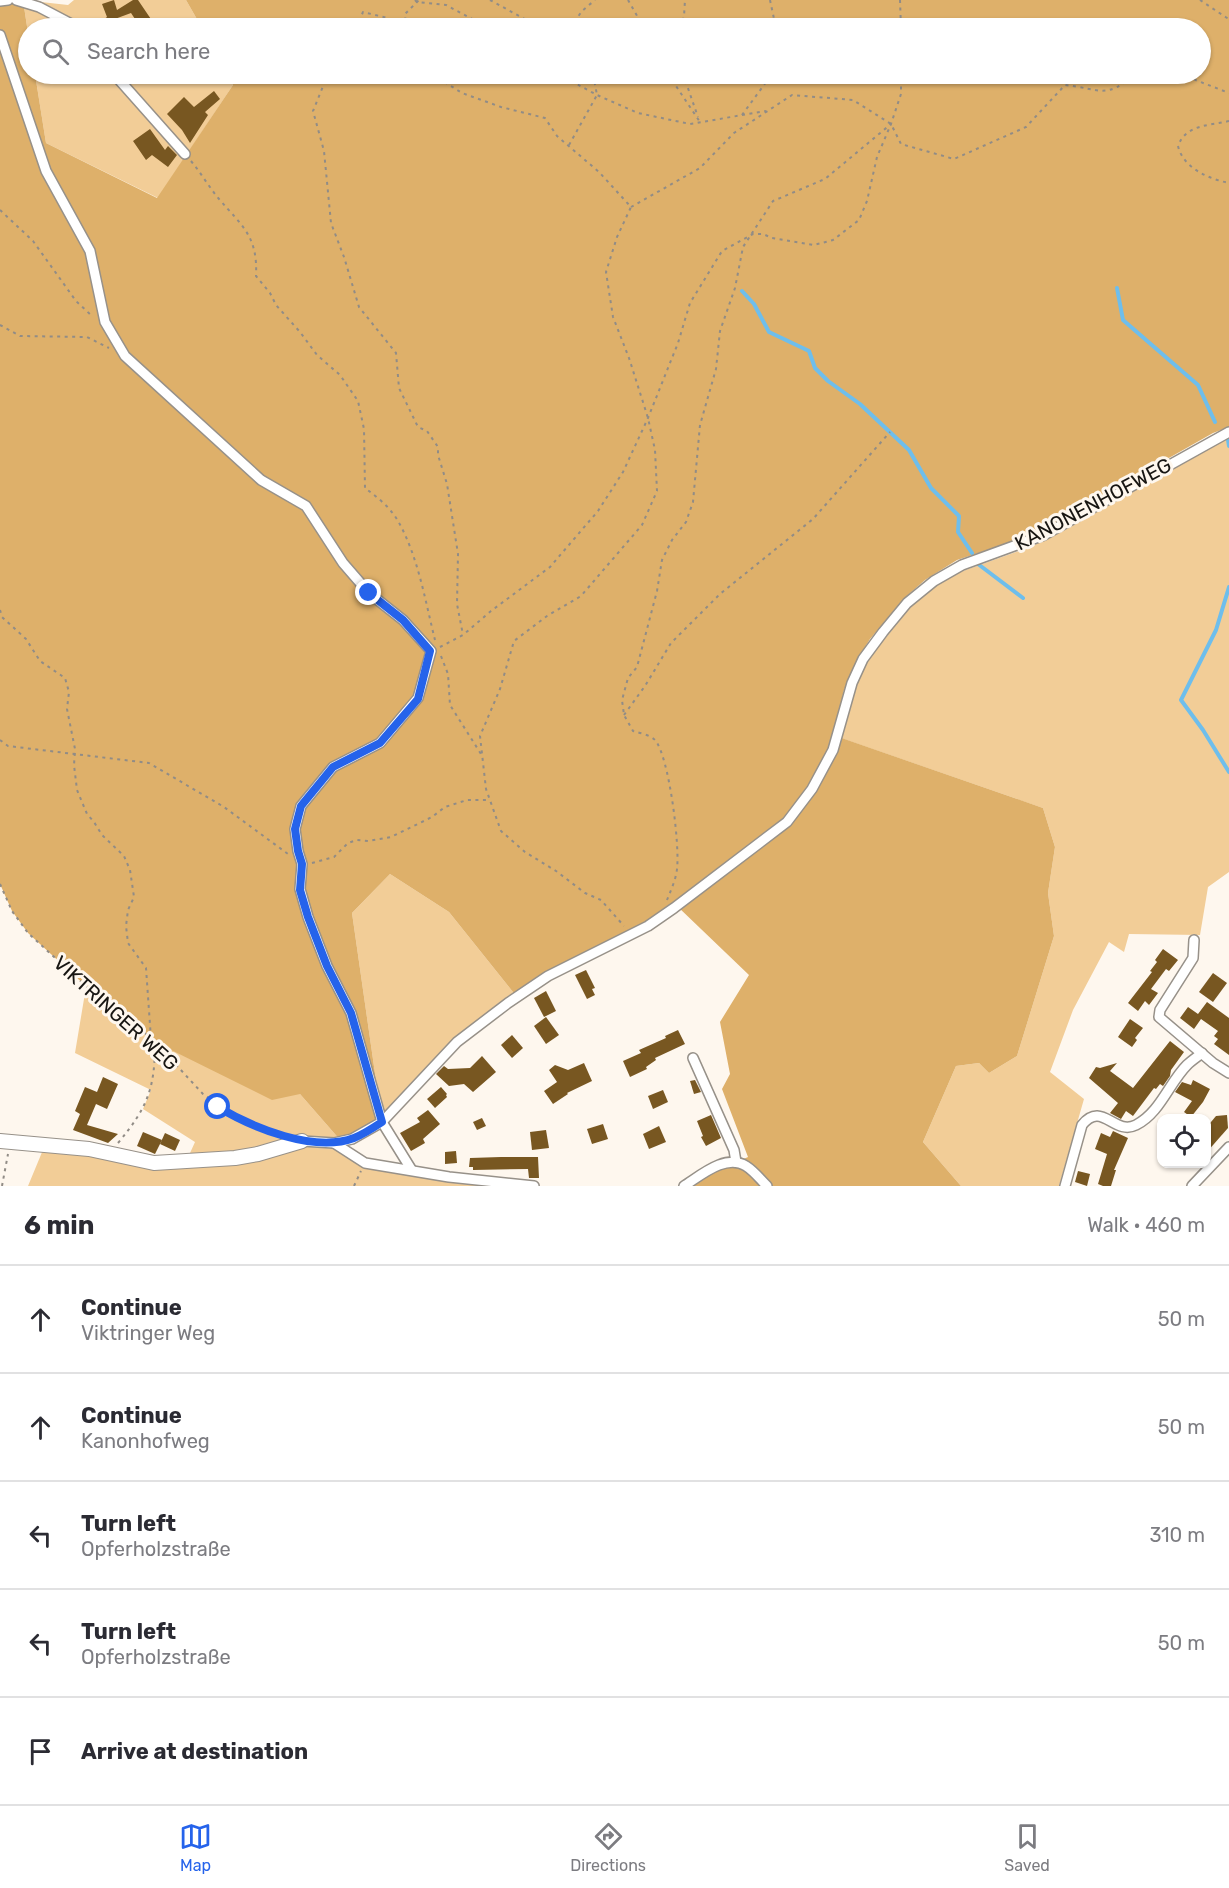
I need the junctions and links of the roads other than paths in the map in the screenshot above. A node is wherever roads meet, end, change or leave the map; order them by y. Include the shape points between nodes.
1 (8, 0) edge
2 (16, 0) edge
3 (0, 2) edge
4 (60, 18) edge
5 (0, 35) edge
6 (123, 84) edge
7 (185, 154) road end
8 (1229, 432) edge
9 (1194, 940) dead end
10 (1202, 1053) junction
11 (693, 1058) dead end
12 (1229, 1073) edge
13 (382, 1122) junction
14 (302, 1141) joint
15 (5, 1142) edge
16 (334, 1143) junction
17 (1229, 1147) edge
18 (736, 1162) junction
19 (411, 1169) junction
20 (534, 1186) edge
21 (684, 1186) edge
22 (767, 1186) edge
23 (1065, 1186) edge
24 (1191, 1186) edge

1 - 3 street
2 - 4 street
5 - 13 street via 46,171 90,251 105,322 124,356 261,480 306,506 343,563 430,651 418,699 380,743 333,767 301,806 295,829 302,864 300,890 308,917 351,1013
6 - 7 street
8 - 13 street, KANONENHOFWEG via 1044,535 962,565 906,603 864,659 852,683 833,750 812,789 787,822 658,919 548,976 508,1003 457,1042
9 - 10 street via 1192,958 1159,1017
10 - 12 street
10 - 23 street via 1187,1065 1138,1124 1121,1127 1102,1116 1088,1118 1082,1125
11 - 18 street
13 - 16 street, KANONENHOFWEG via 352,1139
13 - 19 street
14 - 15 street via 235,1158 180,1162 144,1162 67,1146
14 - 16 street
16 - 19 street via 365,1163
17 - 24 street
18 - 21 street via 721,1164
18 - 22 street
19 - 20 street

